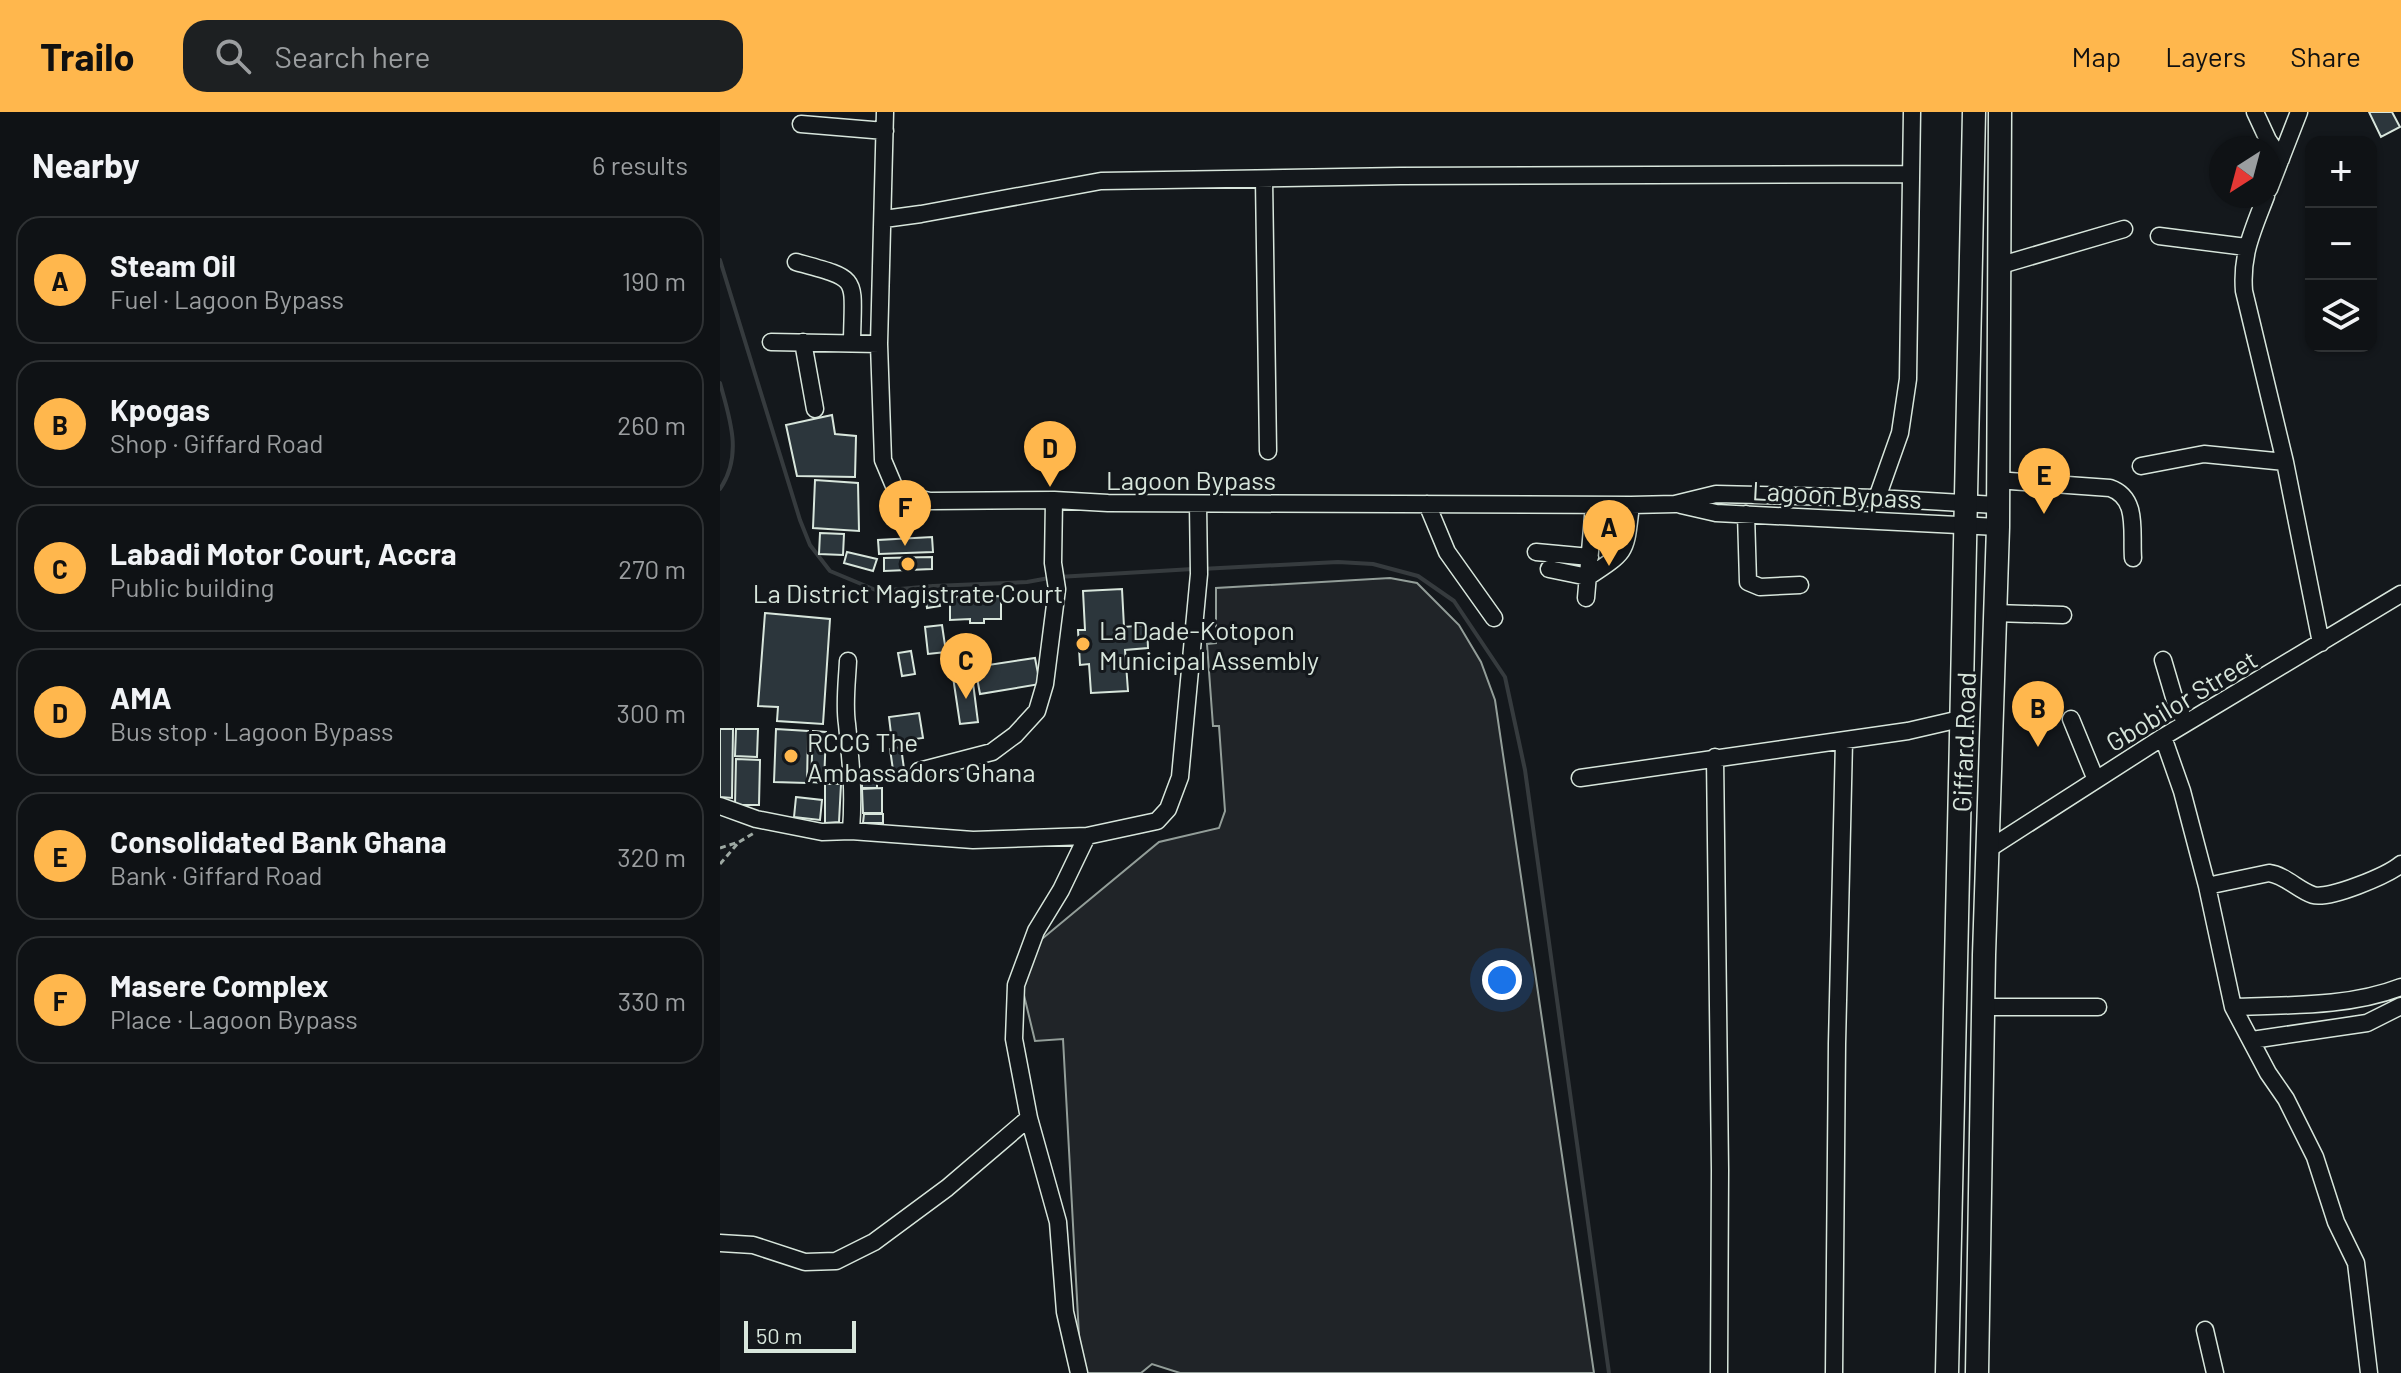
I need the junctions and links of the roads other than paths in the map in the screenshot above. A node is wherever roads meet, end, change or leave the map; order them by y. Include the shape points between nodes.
1 (885, 112) edge
2 (1912, 112) edge
3 (1974, 112) edge
4 (2000, 112) edge
5 (2255, 112) edge
6 (2299, 112) edge
7 (801, 124) dead end
8 (885, 131) junction
9 (2266, 136) edge
10 (2281, 159) edge
11 (1911, 174) junction
12 (1264, 179) junction
13 (2261, 208) edge
14 (884, 219) junction
15 (2124, 229) dead end
16 (2159, 236) dead end
17 (2246, 247) junction
18 (796, 262) dead end
19 (1998, 266) junction
20 (852, 341) junction
21 (771, 342) dead end
22 (803, 342) junction
23 (879, 344) junction
24 (815, 409) dead end
25 (1268, 451) dead end
26 (2285, 462) junction
27 (2141, 466) dead end
28 (1996, 480) junction
29 (1877, 498) junction
30 (1054, 500) junction
31 (1198, 504) junction
32 (1427, 504) junction
33 (1675, 504) junction
34 (1594, 505) junction
35 (1631, 505) junction
36 (1967, 513) junction
37 (1746, 514) junction
38 (1997, 516) junction
39 (1536, 552) dead end
40 (1590, 557) junction
41 (2133, 558) dead end
42 (1549, 569) dead end
43 (1588, 577) junction
44 (1800, 585) dead end
45 (2401, 594) edge
46 (1586, 598) dead end
47 (1994, 613) junction
48 (2063, 615) dead end
49 (1494, 618) dead end
50 (2321, 643) junction
51 (2163, 660) dead end
52 (848, 661) dead end
53 (1960, 719) junction
54 (2071, 719) dead end
55 (2186, 723) junction
56 (2163, 737) junction
57 (1844, 741) junction
58 (1715, 757) junction
59 (919, 771) dead end
60 (1580, 778) dead end
61 (2096, 780) junction
62 (720, 806) edge
63 (851, 831) junction
64 (1087, 836) junction
65 (1987, 850) junction
66 (2401, 864) edge
67 (2207, 886) junction
68 (2401, 987) edge
69 (2401, 1006) edge
70 (1984, 1007) junction
71 (2098, 1007) dead end
72 (2233, 1007) junction
73 (2252, 1040) junction
74 (1029, 1118) junction
75 (720, 1243) edge
76 (2205, 1330) dead end
77 (1079, 1373) edge
78 (1719, 1373) edge
79 (1834, 1373) edge
80 (1947, 1373) edge
81 (1977, 1373) edge
82 (2215, 1373) edge
83 (2369, 1373) edge

1 - 8 street, Lagoon Bypass
2 - 11 street
3 - 36 main road, Giffard Road
4 - 19 main road, Giffard Road
5 - 9 street
6 - 10 street
7 - 8 street
8 - 14 street, Lagoon Bypass
11 - 12 street
11 - 29 street via 1908,379 1900,433
12 - 14 street via 1101,181
12 - 25 street
13 - 17 street
14 - 23 street, Lagoon Bypass
15 - 19 street
16 - 17 street
17 - 26 street via 2244,291
18 - 20 street via 841,275 850,283
19 - 28 main road, Giffard Road
20 - 22 street
20 - 23 street
21 - 22 street
22 - 24 street
23 - 30 street, Lagoon Bypass via 883,460 894,486 907,496 930,501
26 - 27 street via 2204,454
26 - 50 street
28 - 38 main road, Giffard Road
28 - 41 street via 2122,492 2130,501
29 - 33 street, Lagoon Bypass via 1716,494
29 - 36 street, Lagoon Bypass
30 - 31 street, Lagoon Bypass
30 - 59 street via 1057,589 1037,711 992,752
31 - 32 street, Lagoon Bypass
31 - 64 street via 1199,568 1180,777 1168,809 1157,821
32 - 34 street, Lagoon Bypass
32 - 49 street via 1447,552
33 - 35 street, Lagoon Bypass
33 - 37 street, Lagoon Bypass
34 - 35 street, Lagoon Bypass
34 - 40 street
35 - 43 street via 1620,556
36 - 37 street, Lagoon Bypass
36 - 38 street, Lagoon Bypass
36 - 53 main road, Giffard Road
37 - 44 street via 1748,582 1760,587
38 - 47 main road, Giffard Road
39 - 40 street
40 - 43 street
42 - 43 street
43 - 46 street
45 - 50 street, Gbobilor Street
47 - 48 street
47 - 65 main road, Giffard Road
50 - 55 street, Gbobilor Street
51 - 55 street
52 - 63 street
53 - 57 street
53 - 80 main road, Giffard Road
54 - 61 street
55 - 56 street, Gbobilor Street
56 - 61 street, Gbobilor Street
56 - 67 street
57 - 58 street
57 - 79 street
58 - 60 street
58 - 78 street
61 - 65 street, Gbobilor Street
62 - 63 street via 771,823
63 - 64 street via 973,840
64 - 74 street via 1036,931 1016,985 1014,1039
65 - 70 main road, Giffard Road
66 - 67 street via 2329,896 2315,896 2269,873
67 - 72 street
68 - 72 street via 2346,999
69 - 73 street via 2367,1023
70 - 71 street
70 - 81 main road, Giffard Road
72 - 73 street
73 - 83 street via 2315,1157 2356,1263
74 - 75 street via 947,1188 886,1233 836,1261 805,1262 753,1245
74 - 77 street via 1058,1222 1065,1312
76 - 82 street

